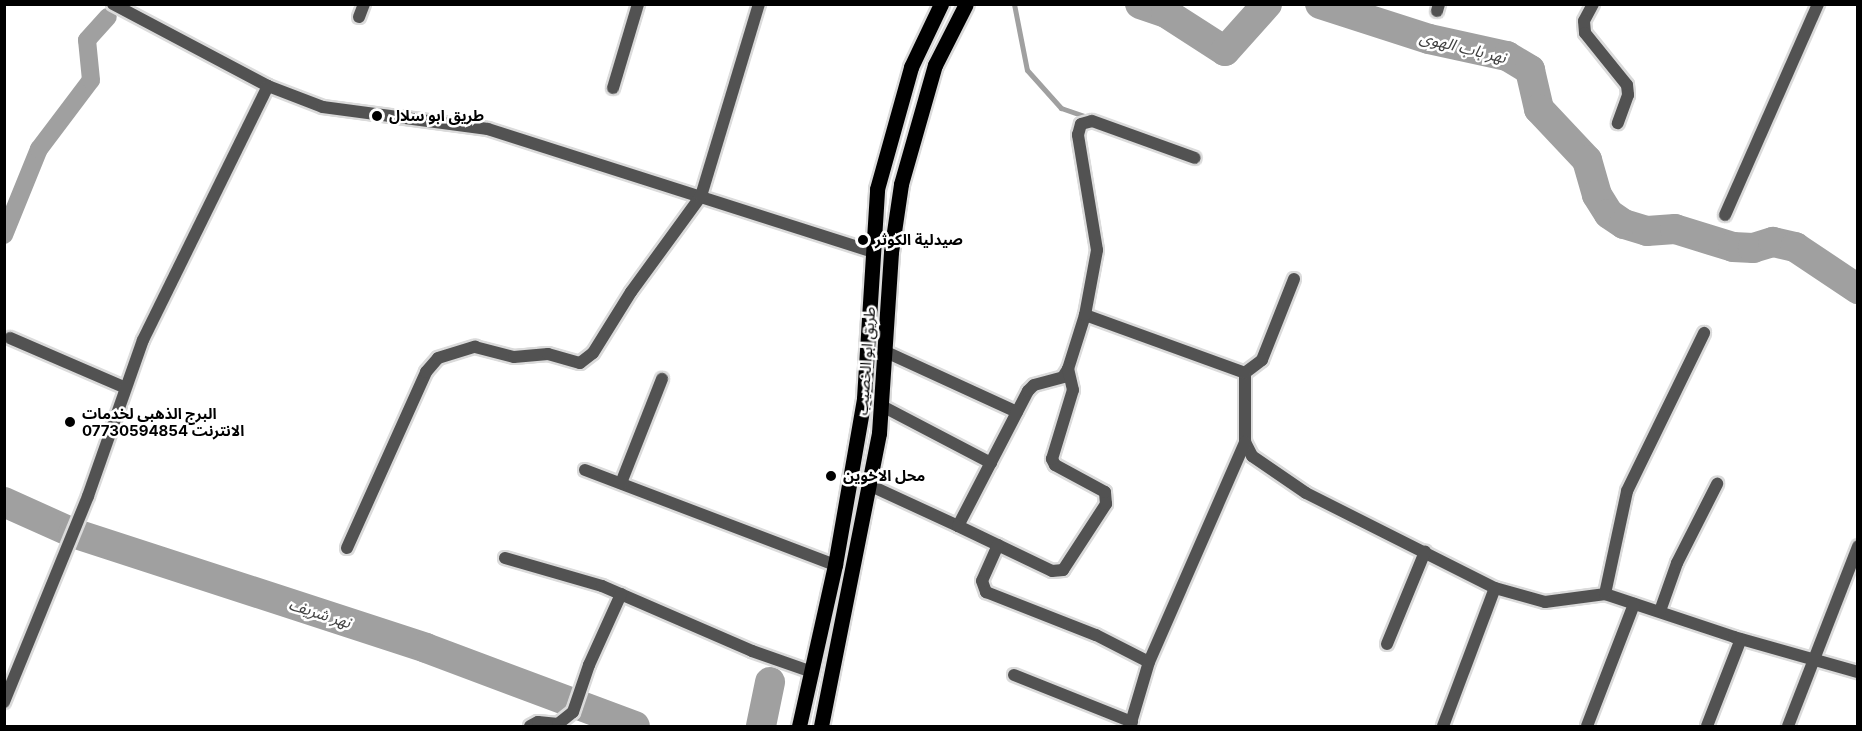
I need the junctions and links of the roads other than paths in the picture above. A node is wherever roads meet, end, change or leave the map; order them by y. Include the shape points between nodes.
1 (113, 4) edge
2 (364, 4) edge
3 (638, 4) edge
4 (759, 4) edge
5 (941, 4) edge
6 (966, 4) edge
7 (1593, 4) edge
8 (1818, 4) edge
9 (359, 17) dead end
10 (267, 86) junction
11 (613, 88) dead end
12 (1618, 123) dead end
13 (885, 156) junction
14 (1195, 159) dead end
15 (906, 162) junction
16 (700, 196) junction
17 (1725, 214) dead end
18 (870, 251) junction
19 (1294, 279) dead end
20 (1085, 315) junction
21 (1704, 333) dead end
22 (10, 338) dead end
23 (886, 352) junction
24 (1068, 369) junction
25 (1245, 373) junction
26 (662, 379) dead end
27 (124, 387) junction
28 (882, 406) junction
29 (1017, 412) junction
30 (1245, 442) junction
31 (991, 463) junction
32 (585, 470) dead end
33 (621, 483) junction
34 (1716, 484) dead end
35 (869, 485) junction
36 (958, 526) junction
37 (998, 545) junction
38 (1857, 546) edge
39 (347, 548) dead end
40 (1425, 552) junction
41 (505, 558) dead end
42 (835, 565) junction
43 (1495, 588) junction
44 (621, 594) junction
45 (1605, 594) junction
46 (1634, 604) junction
47 (1660, 611) junction
48 (1741, 639) junction
49 (1387, 644) dead end
50 (1813, 657) junction
51 (1149, 662) junction
52 (812, 672) junction
53 (1857, 672) edge
54 (1014, 675) dead end
55 (8, 685) edge
56 (4, 702) edge
57 (1131, 724) edge
58 (530, 726) edge
59 (799, 726) edge
60 (820, 726) edge
61 (1443, 726) edge
62 (1587, 726) edge
63 (1707, 726) edge
64 (1788, 726) edge

1 - 10 street
2 - 9 street
3 - 11 street
4 - 16 street
5 - 13 main road, طريق ابو الخصيب via 910,67
6 - 15 main road, طريق ابو الخصيب via 935,65
7 - 12 street via 1584,21 1586,33 1627,85 1628,95
8 - 17 street
10 - 16 street via 323,107 488,129
10 - 27 street via 143,340
13 - 15 main road
13 - 18 main road, طريق ابو الخصيب
14 - 20 street via 1092,121 1081,124 1078,135 1097,250
15 - 23 main road, طريق ابو الخصيب via 893,229
16 - 18 street
16 - 39 street via 587,361 571,362 548,354 514,357 475,347 438,358 426,372
18 - 42 main road, طريق ابو الخصيب via 864,398
19 - 25 street via 1262,360
20 - 24 street
20 - 25 street
21 - 45 street via 1626,491
22 - 27 street
23 - 28 main road, طريق ابو الخصيب
23 - 29 street
24 - 29 street via 1062,377 1034,385
24 - 37 street via 1073,390 1052,459 1055,465 1105,492 1106,504 1063,570 1052,571
25 - 30 street
26 - 33 street
27 - 55 street via 88,496
28 - 31 street
28 - 35 main road, طريق ابو الخصيب
29 - 31 street
30 - 40 street via 1252,456 1306,493
30 - 51 street
31 - 36 street
32 - 33 street
33 - 42 street
34 - 47 street via 1677,562
35 - 36 street
35 - 60 main road, طريق ابو الخصيب
36 - 37 street
37 - 51 street via 982,581 986,592 1096,635
38 - 50 street
40 - 43 street
40 - 49 street
41 - 44 street
42 - 52 main road, طريق ابو الخصيب
43 - 45 street via 1545,602
43 - 61 street
44 - 52 street via 752,651
44 - 58 street via 589,664 573,712 558,724 538,722
45 - 46 street
46 - 47 street
46 - 62 street
47 - 48 street
48 - 50 street
48 - 63 street
50 - 53 street
50 - 64 street
51 - 57 street
52 - 59 main road, طريق ابو الخصيب
54 - 57 street
55 - 56 street

